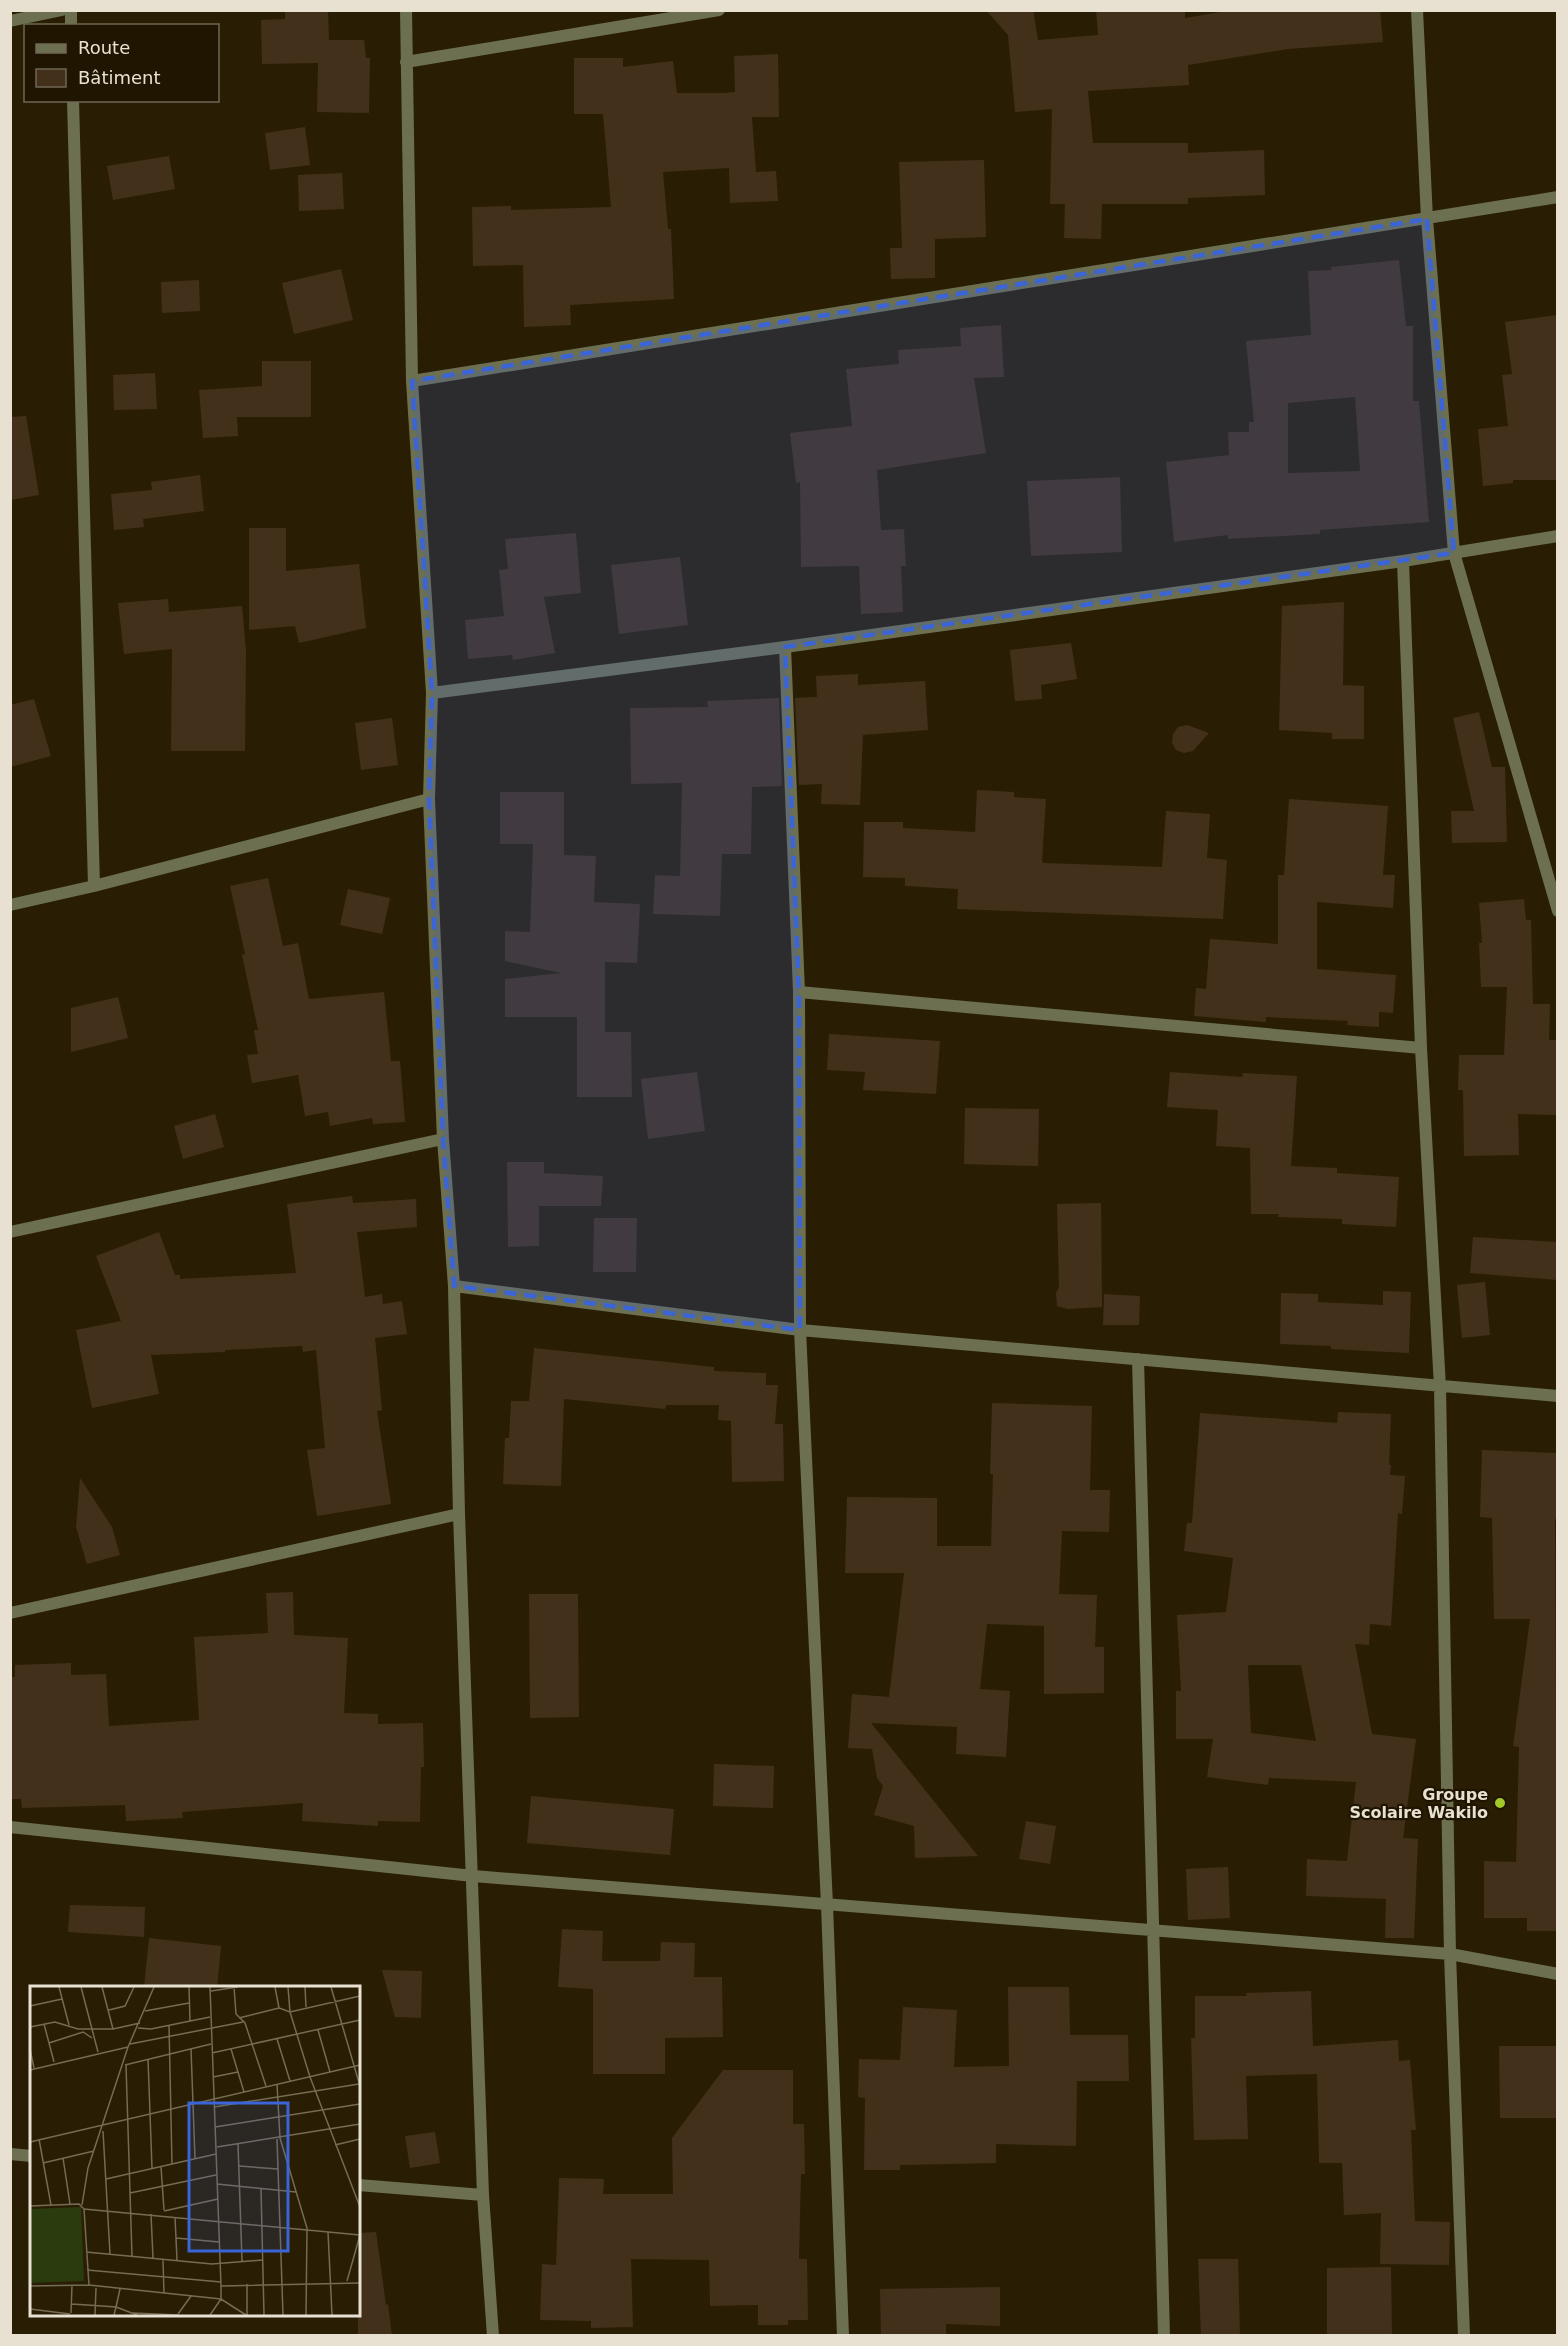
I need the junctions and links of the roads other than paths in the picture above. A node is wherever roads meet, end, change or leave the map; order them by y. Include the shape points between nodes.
1 (62, 10) edge
2 (406, 10) edge
3 (719, 10) edge
4 (1417, 10) edge
5 (10, 21) edge
6 (406, 62) junction
7 (73, 102) edge
8 (1557, 198) edge
9 (1428, 219) junction
10 (412, 381) junction
11 (1557, 536) edge
12 (1454, 554) junction
13 (1403, 561) junction
14 (785, 647) junction
15 (432, 693) junction
16 (429, 800) junction
17 (94, 886) junction
18 (10, 905) edge
19 (1557, 911) edge
20 (799, 992) junction
21 (1421, 1048) junction
22 (443, 1139) junction
23 (10, 1232) edge
24 (454, 1286) junction
25 (800, 1330) junction
26 (1138, 1359) junction
27 (1440, 1387) junction
28 (1557, 1396) edge
29 (459, 1514) junction
30 (10, 1613) edge
31 (10, 1827) edge
32 (473, 1876) junction
33 (827, 1905) junction
34 (1154, 1931) junction
35 (1450, 1954) junction
36 (1557, 1974) edge
37 (10, 2154) edge
38 (30, 2156) edge
39 (360, 2185) edge
40 (483, 2195) junction
41 (493, 2336) edge
42 (843, 2336) edge
43 (1164, 2336) edge
44 (1464, 2336) edge

1 - 5 street
2 - 6 street
3 - 6 street
4 - 9 street
6 - 10 street
7 - 17 street
8 - 9 street
9 - 10 street
9 - 12 street
10 - 15 street
11 - 12 street
12 - 13 street
12 - 19 street
13 - 14 street
13 - 21 street
14 - 15 street
14 - 20 street
15 - 16 street
16 - 17 street
16 - 22 street
17 - 18 street
20 - 21 street
20 - 25 street
21 - 27 street
22 - 23 street
22 - 24 street
24 - 25 street
24 - 29 street
25 - 26 street
25 - 33 street
26 - 27 street
26 - 34 street
27 - 28 street
27 - 35 street
29 - 30 street
29 - 32 street
31 - 32 street
32 - 33 street
32 - 40 street
33 - 34 street
33 - 42 street
34 - 35 street
34 - 43 street
35 - 36 street
35 - 44 street
37 - 38 street
39 - 40 street
40 - 41 street

